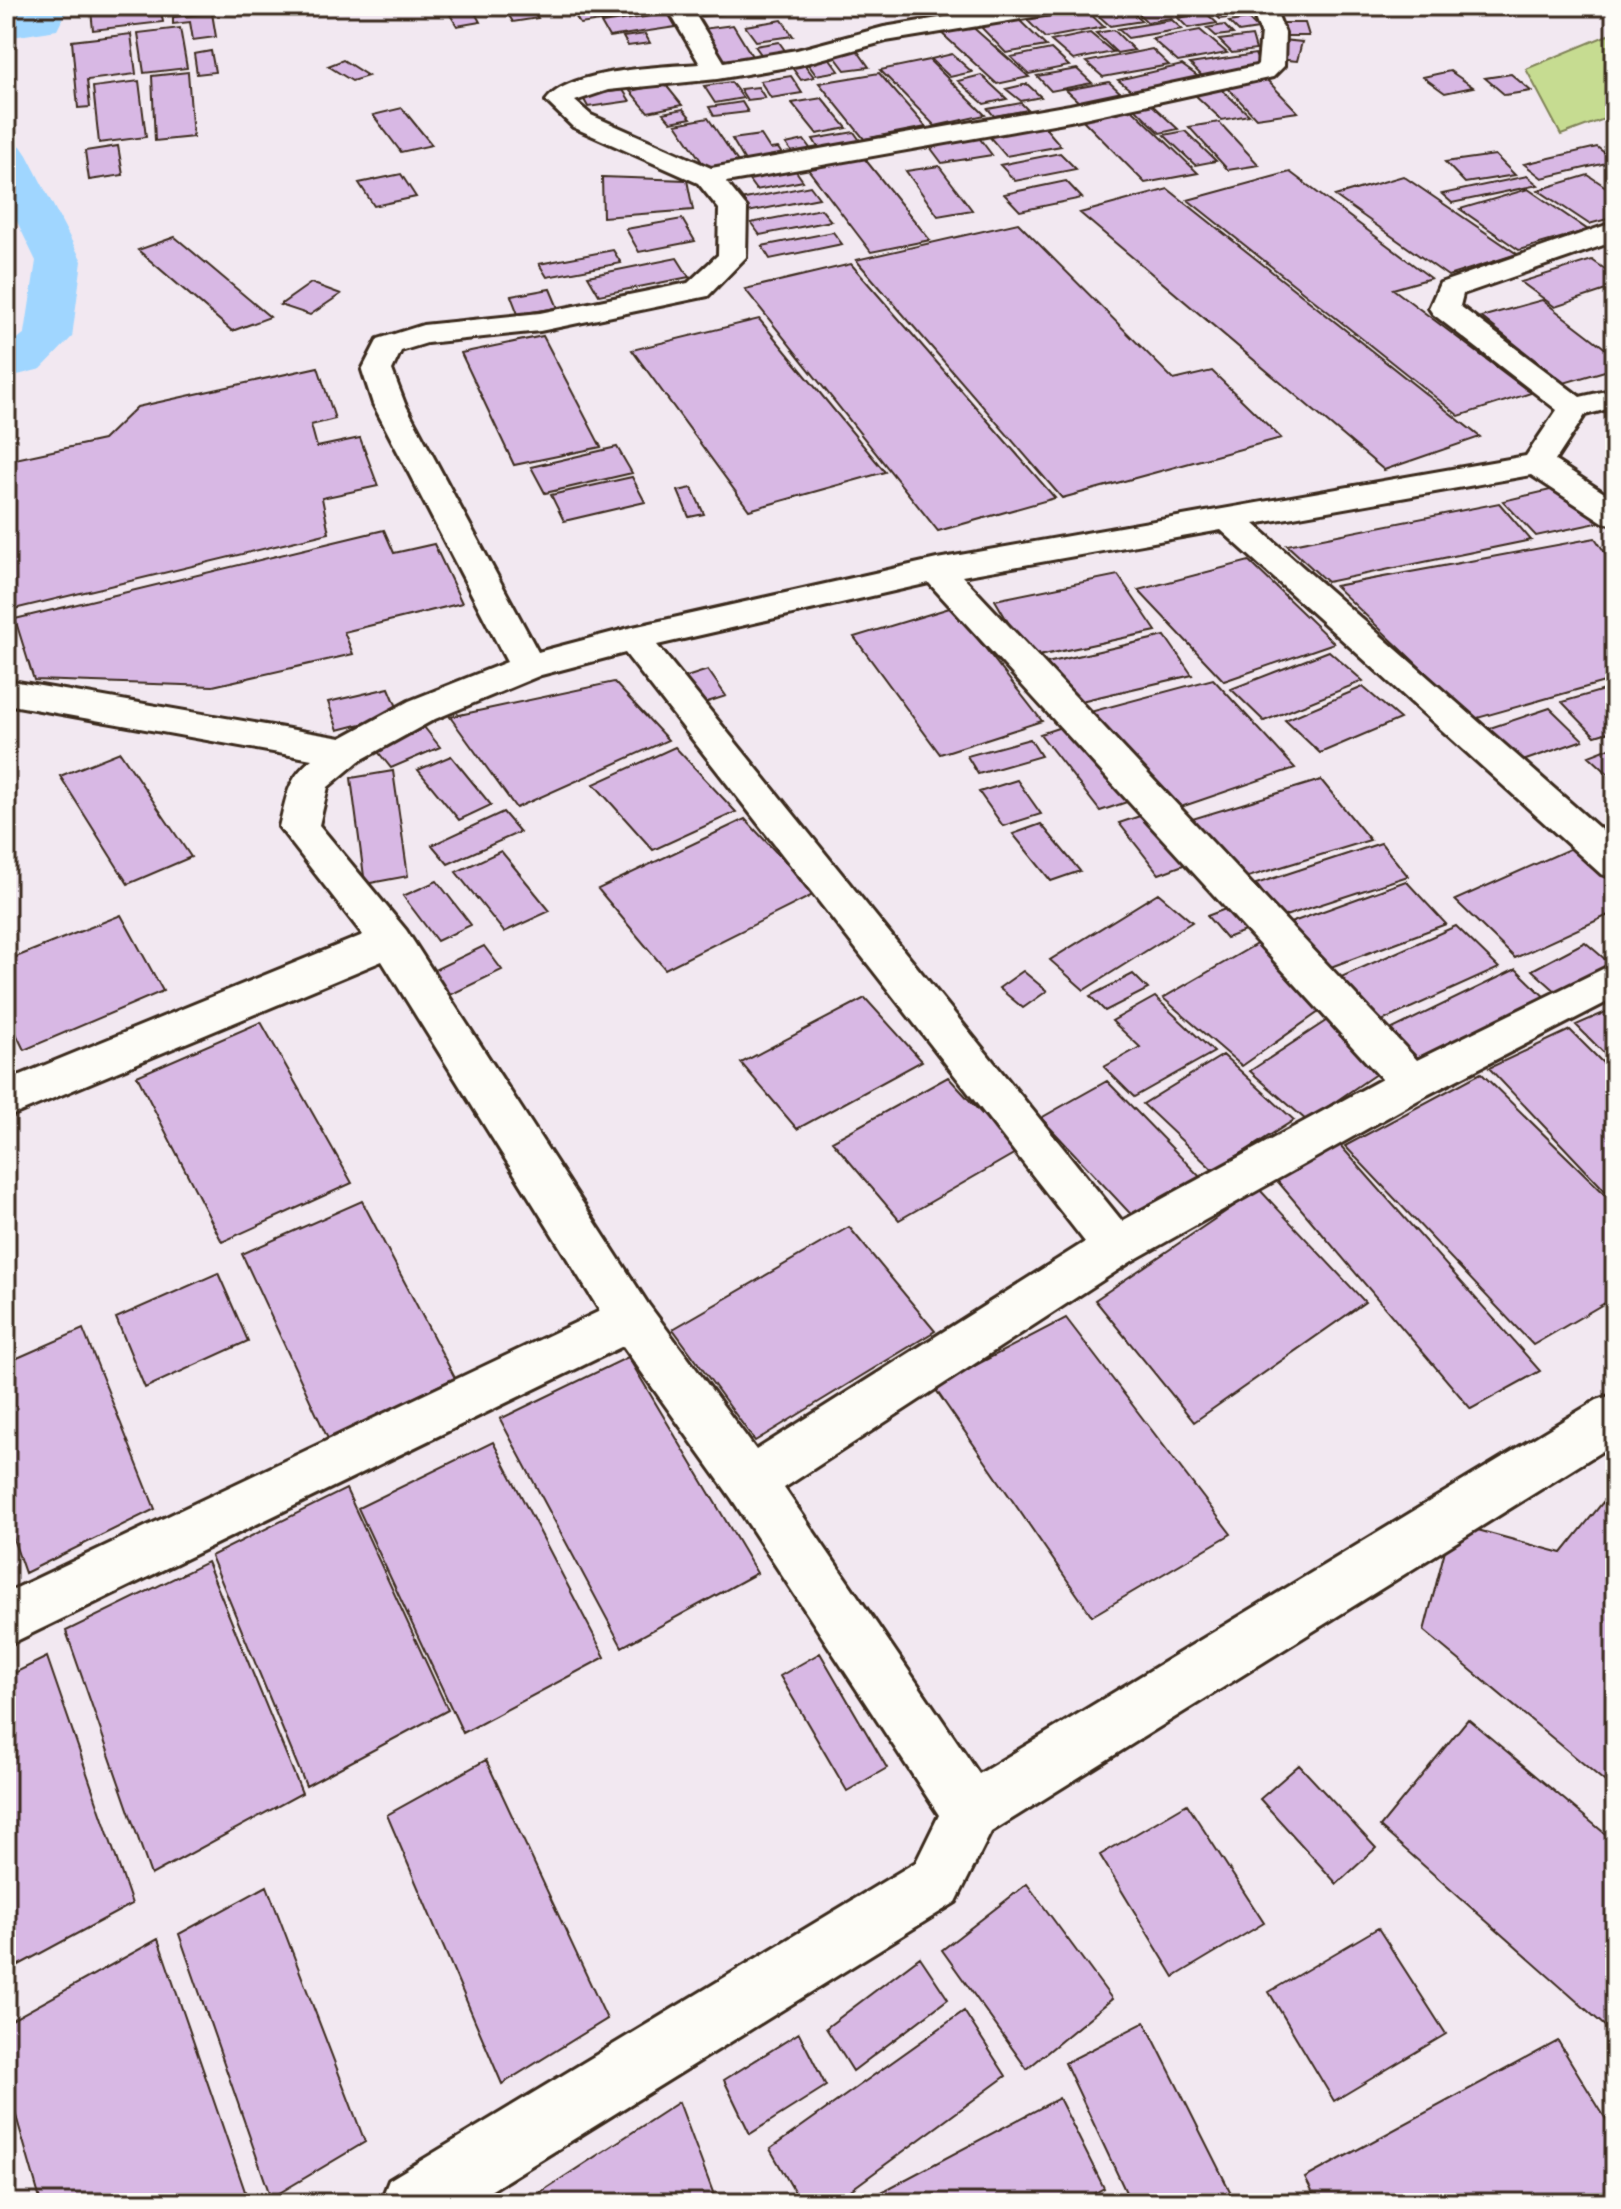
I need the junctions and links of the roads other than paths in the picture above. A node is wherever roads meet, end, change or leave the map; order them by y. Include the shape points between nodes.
1 (678, 6) edge
2 (1057, 6) edge
3 (1262, 6) edge
4 (717, 71) junction
5 (708, 177) junction
6 (1615, 231) edge
7 (1615, 398) edge
8 (1574, 408) junction
9 (1537, 464) junction
10 (1615, 515) edge
11 (1227, 518) junction
12 (937, 570) junction
13 (633, 639) junction
14 (528, 667) junction
15 (6, 692) edge
16 (346, 752) junction
17 (1615, 864) edge
18 (391, 941) junction
19 (1615, 979) edge
20 (1412, 1083) junction
21 (6, 1100) edge
22 (1116, 1247) junction
23 (631, 1319) junction
24 (1615, 1416) edge
25 (750, 1482) junction
26 (6, 1620) edge
27 (971, 1812) junction
28 (412, 2203) edge

1 - 4 street
2 - 4 street via 884,34 799,57
3 - 5 street via 1273,33 1271,66 1264,72 1070,113
4 - 5 street via 636,78 570,91 559,101 582,121
5 - 14 street via 733,208 732,257 698,290 540,322 423,334 389,345 377,370 389,404
6 - 8 street via 1450,289 1444,308
7 - 8 street
8 - 9 street
9 - 10 street
9 - 11 street
11 - 12 street
11 - 17 street
12 - 13 street
12 - 20 street
13 - 14 street
13 - 22 street
14 - 16 street via 422,710
15 - 16 street
16 - 18 street via 310,781 299,827
18 - 21 street
18 - 23 street
19 - 20 street
20 - 22 street
22 - 25 street
23 - 25 street
23 - 26 street
24 - 27 street
25 - 27 street
27 - 28 street via 936,1882

